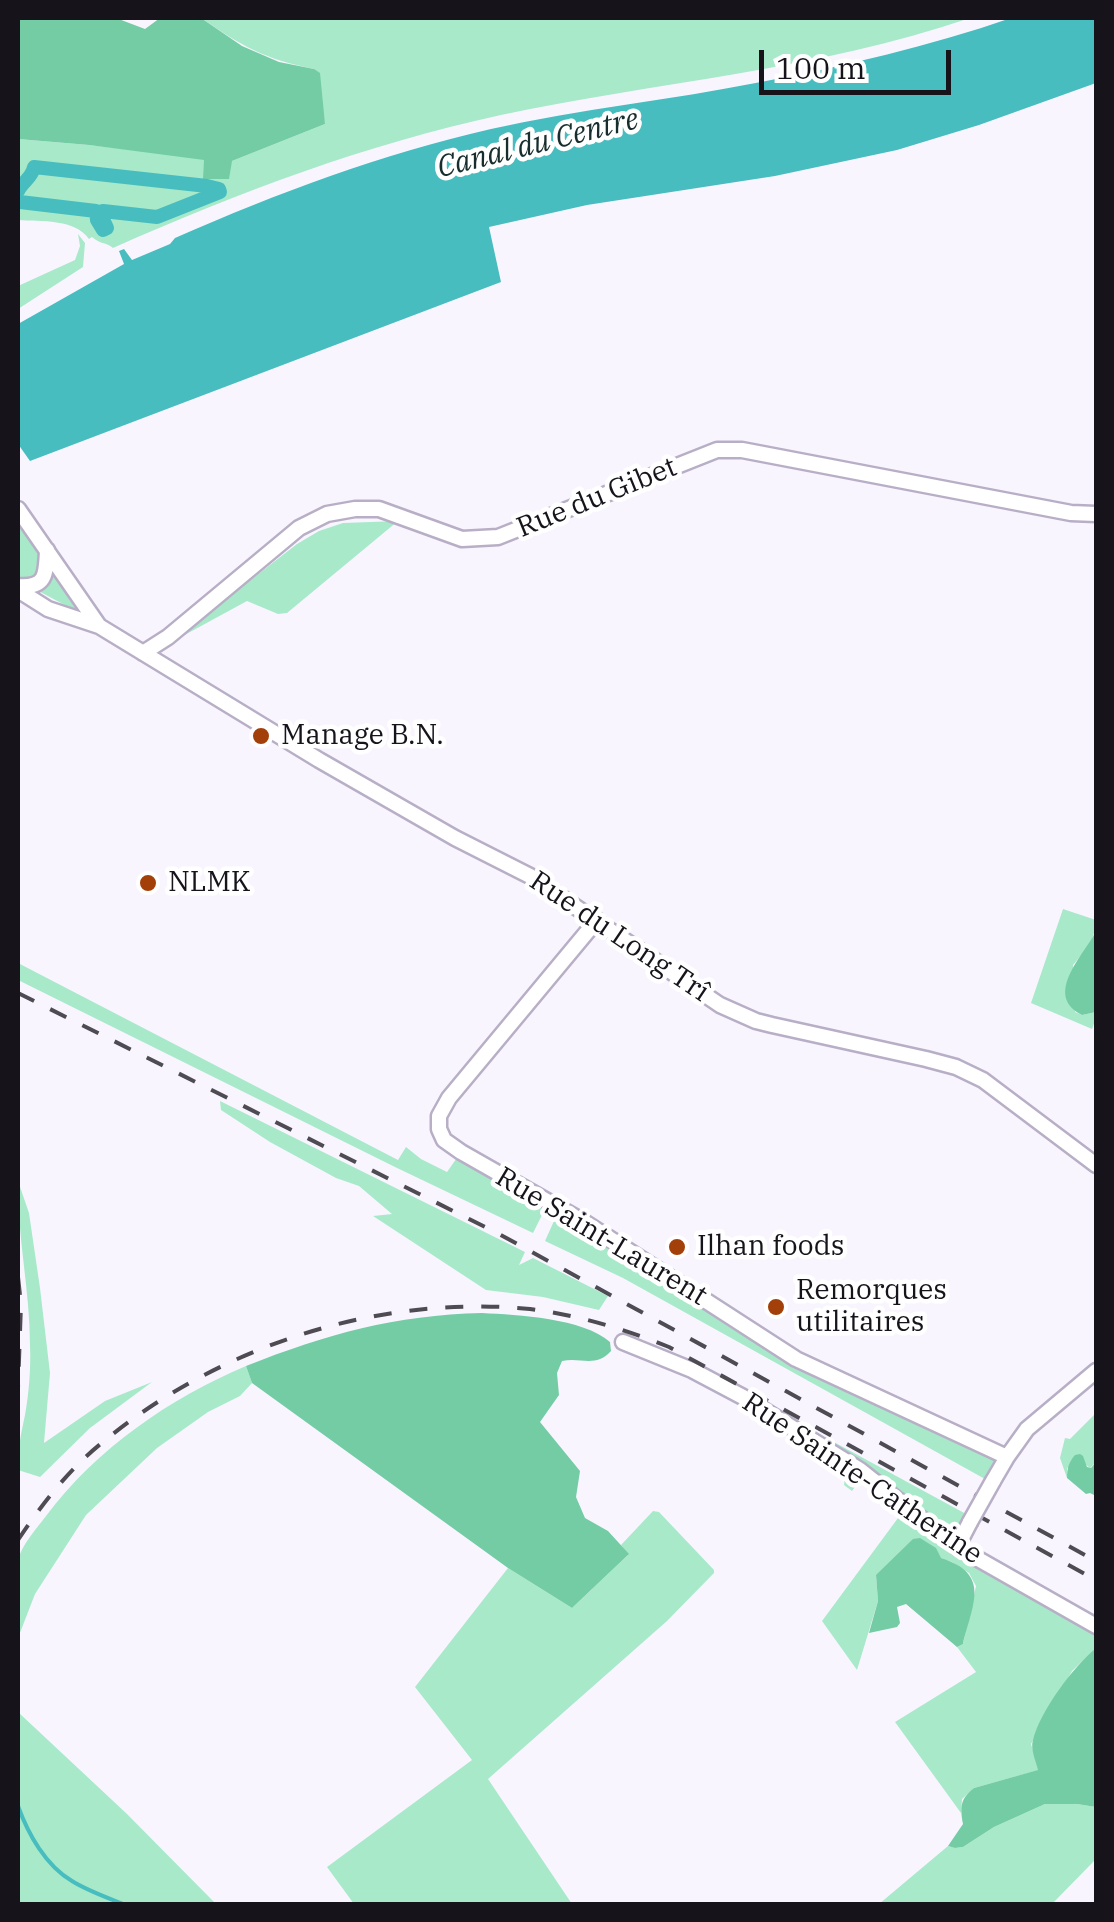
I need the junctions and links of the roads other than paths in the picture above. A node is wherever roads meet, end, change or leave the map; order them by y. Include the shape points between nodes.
1 (18, 509) edge
2 (1096, 514) edge
3 (47, 550) junction
4 (18, 588) edge
5 (99, 626) junction
6 (150, 658) junction
7 (597, 920) junction
8 (1096, 1165) edge
9 (623, 1342) dead end
10 (1096, 1371) edge
11 (1006, 1457) junction
12 (957, 1546) junction
13 (1096, 1626) edge

1 - 3 street
2 - 6 street, Rue du Gibet via 717,450 498,538 462,540 379,509 327,514 300,528
3 - 4 street via 43,580
3 - 5 street
4 - 5 street via 48,609
5 - 6 street, Rue du Long Trî
6 - 7 street, Rue du Long Trî
7 - 8 street, Rue du Long Trî via 742,1016 926,1059 983,1080
7 - 11 street, Rue Saint-Laurent via 449,1098 438,1116 444,1140 796,1358
9 - 12 street, Rue Sainte-Catherine via 743,1397 860,1470
10 - 11 street via 1027,1430
11 - 12 street, bridge
12 - 13 street, Rue Sainte-Catherine

